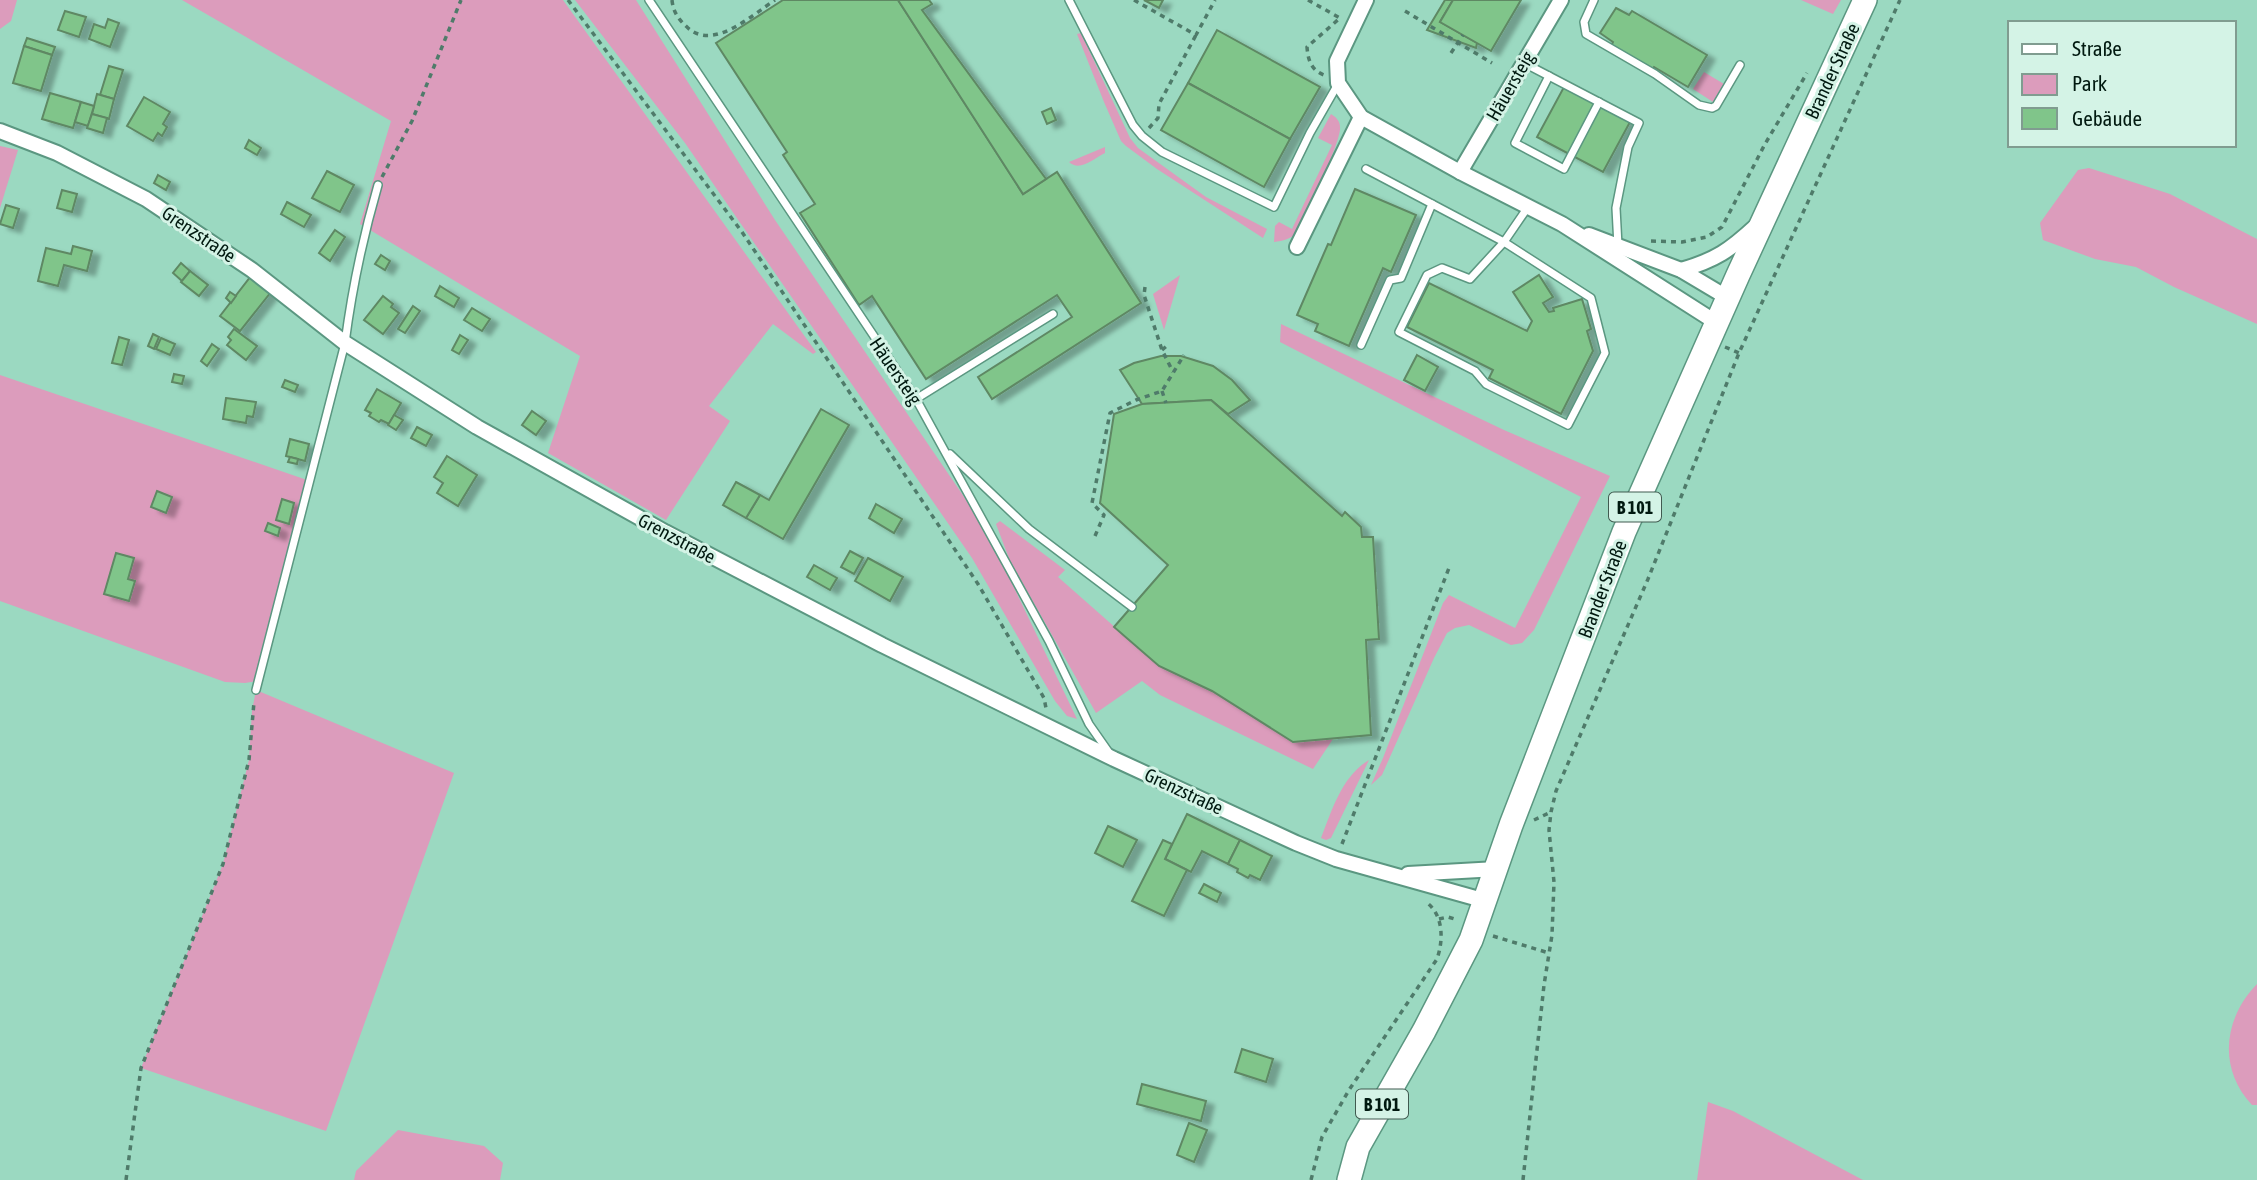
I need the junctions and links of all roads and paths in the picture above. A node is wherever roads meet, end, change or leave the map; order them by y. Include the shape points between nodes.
1 (461, 0) edge
2 (568, 0) edge
3 (649, 0) edge
4 (672, 0) edge
5 (775, 0) edge
6 (1069, 0) edge
7 (1134, 0) edge
8 (1215, 0) edge
9 (1308, 0) edge
10 (1366, 0) edge
11 (1561, 0) edge
12 (1594, 0) edge
13 (1865, 0) edge
14 (1900, 0) edge
15 (1405, 11) dead end
16 (1196, 34) junction
17 (1463, 35) dead end
18 (1458, 43) junction
19 (1307, 47) dead end
20 (1451, 53) dead end
21 (1492, 62) dead end
22 (1524, 63) junction
23 (1813, 64) dead end
24 (1740, 65) dead end
25 (1549, 76) junction
26 (1338, 83) junction
27 (1599, 102) junction
28 (1361, 117) junction
29 (0, 131) edge
30 (1142, 136) junction
31 (1366, 169) dead end
32 (1460, 172) junction
33 (378, 185) joint
34 (1432, 204) junction
35 (1528, 207) junction
36 (1763, 221) junction
37 (1562, 225) junction
38 (1649, 241) dead end
39 (1504, 242) junction
40 (1618, 246) junction
41 (1297, 247) dead end
42 (1681, 270) junction
43 (1145, 287) dead end
44 (1728, 299) junction
45 (1052, 314) dead end
46 (1717, 323) junction
47 (345, 343) junction
48 (1169, 344) dead end
49 (1361, 345) dead end
50 (1162, 350) junction
51 (1184, 355) dead end
52 (1173, 372) junction
53 (1162, 391) junction
54 (916, 399) junction
55 (1166, 403) dead end
56 (944, 449) junction
57 (1095, 536) dead end
58 (1450, 569) dead end
59 (1132, 607) dead end
60 (256, 690) joint
61 (1049, 726) junction
62 (1114, 759) junction
63 (1336, 859) junction
64 (1497, 869) junction
65 (1393, 875) junction
66 (1423, 900) dead end
67 (1486, 901) junction
68 (126, 1180) edge
69 (1311, 1180) edge
70 (1349, 1180) edge
71 (1523, 1180) edge

1 - 33 path via 412,121
2 - 61 path via 741,232 978,583 1044,698
3 - 54 lane, Häuersteig
4 - 5 path via 678,19 705,37 720,35
6 - 30 lane
7 - 16 path
8 - 16 path
9 - 19 path via 1340,18
10 - 26 street via 1337,61
11 - 22 street, Häuersteig
12 - 24 lane via 1584,22 1586,34 1699,105 1716,106
13 - 36 main road, Brander Straße / B 101
14 - 71 path via 1739,353 1556,791 1549,830 1554,882 1552,935
15 - 18 path
16 - 30 path via 1159,104 1158,118
17 - 18 path
18 - 20 path
18 - 21 path
22 - 25 lane
22 - 32 street, Häuersteig
23 - 38 path via 1723,227 1707,237 1682,242
25 - 27 lane
25 - 27 lane via 1516,143 1564,169
26 - 28 street
26 - 30 lane via 1274,207 1162,152
27 - 40 lane via 1639,123 1628,147 1616,208
28 - 32 street
28 - 41 street
29 - 47 street, Grenzstraße via 57,153 146,199 252,270
31 - 34 lane
32 - 35 street
33 - 47 lane via 362,238
34 - 39 lane
34 - 49 lane via 1401,278 1390,280
35 - 37 street
35 - 39 lane
36 - 42 street via 1715,259
36 - 44 main road, Brander Straße / B 101
37 - 40 street
37 - 46 street
39 - 39 lane via 1470,279 1442,268 1427,275 1399,332 1475,371 1486,384 1568,425 1605,353 1591,298
40 - 42 street
42 - 44 street
43 - 50 path
44 - 46 main road, Brander Straße / B 101
45 - 54 lane
46 - 64 main road, Brander Straße / B 101 via 1624,532
47 - 60 lane
47 - 61 street, Grenzstraße via 477,427 665,532
48 - 50 path
50 - 52 path
51 - 52 path
52 - 53 path
53 - 55 path
53 - 57 path via 1110,413 1092,503 1104,515
54 - 56 lane, Häuersteig
56 - 59 lane via 1029,530
56 - 62 lane, Häuersteig via 1089,724
58 - 63 path
60 - 68 path via 248,761 223,864 141,1068
61 - 62 street, Grenzstraße
62 - 63 street, Grenzstraße
63 - 65 street, Grenzstraße
64 - 65 street, Grenzstraße
64 - 67 main road, Brander Straße / B 101
65 - 67 street, Grenzstraße
66 - 69 path via 1439,919 1437,958 1349,1090 1322,1138
67 - 70 main road, Brander Straße / B 101 via 1424,1031 1358,1147

